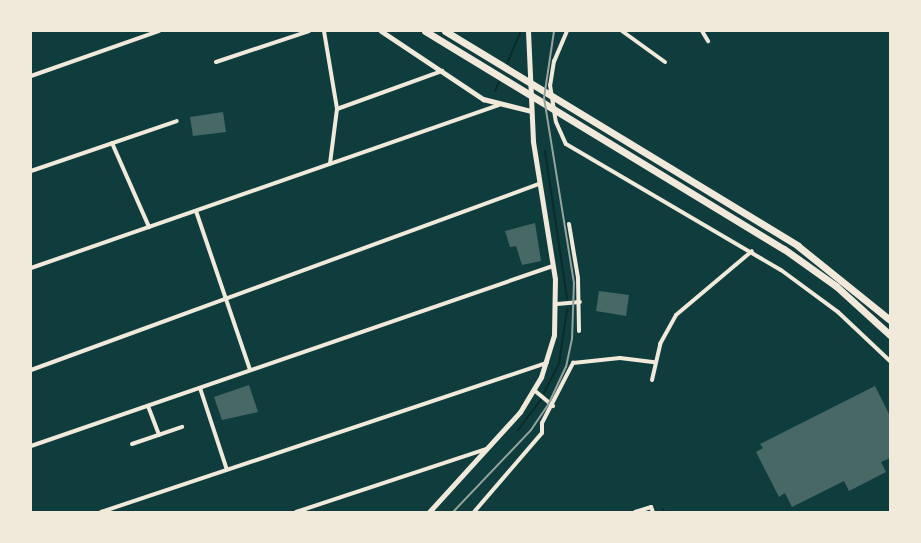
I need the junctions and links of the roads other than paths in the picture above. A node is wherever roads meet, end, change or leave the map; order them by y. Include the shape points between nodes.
1 (159, 31) edge
2 (309, 31) edge
3 (324, 31) edge
4 (381, 31) edge
5 (425, 31) edge
6 (445, 31) edge
7 (528, 31) edge
8 (567, 31) edge
9 (622, 31) edge
10 (702, 31) edge
11 (708, 41) dead end
12 (216, 62) dead end
13 (665, 62) dead end
14 (442, 71) junction
15 (31, 76) edge
16 (498, 105) junction
17 (337, 109) junction
18 (531, 111) junction
19 (177, 121) dead end
20 (112, 143) junction
21 (330, 164) junction
22 (31, 171) edge
23 (539, 184) junction
24 (196, 211) junction
25 (569, 224) dead end
26 (149, 227) junction
27 (752, 251) junction
28 (553, 266) junction
29 (31, 268) edge
30 (226, 300) junction
31 (580, 302) junction
32 (557, 304) junction
33 (890, 320) edge
34 (579, 331) dead end
35 (890, 335) edge
36 (890, 361) edge
37 (655, 362) junction
38 (547, 363) junction
39 (31, 370) edge
40 (250, 370) junction
41 (652, 380) dead end
42 (200, 388) junction
43 (534, 390) junction
44 (148, 406) junction
45 (553, 406) junction
46 (182, 427) dead end
47 (159, 435) junction
48 (132, 444) dead end
49 (31, 446) edge
50 (488, 448) junction
51 (227, 470) junction
52 (101, 512) edge
53 (296, 512) edge
54 (429, 512) edge
55 (474, 512) edge
56 (635, 512) edge
57 (653, 512) edge

1 - 15 street
2 - 12 street
3 - 17 street
4 - 14 main road
5 - 35 highway via 784,249 841,291
6 - 33 highway via 798,246
7 - 18 main road
8 - 27 street via 551,75 556,122 563,139 573,150
9 - 13 street
10 - 11 street
14 - 16 main road
14 - 17 street
16 - 18 main road
16 - 21 street
17 - 21 street
18 - 23 main road
19 - 20 street
20 - 22 street
20 - 26 street
21 - 24 street
23 - 28 main road
23 - 30 street
24 - 26 street
24 - 30 street
25 - 31 street
26 - 29 street
27 - 36 street via 838,312
27 - 37 street via 676,315 663,336
28 - 32 main road
28 - 40 street
30 - 39 street
30 - 40 street
31 - 32 street
31 - 34 street
32 - 38 main road
37 - 41 street
37 - 45 street via 620,358 573,363
38 - 43 main road
38 - 51 street
40 - 42 street
42 - 44 street
42 - 51 street
43 - 45 street
43 - 50 main road
44 - 47 street
44 - 49 street
45 - 55 street via 542,423 542,433
46 - 47 street
47 - 48 street
50 - 53 street
50 - 54 main road
51 - 52 street
56 - 57 street via 651,507

